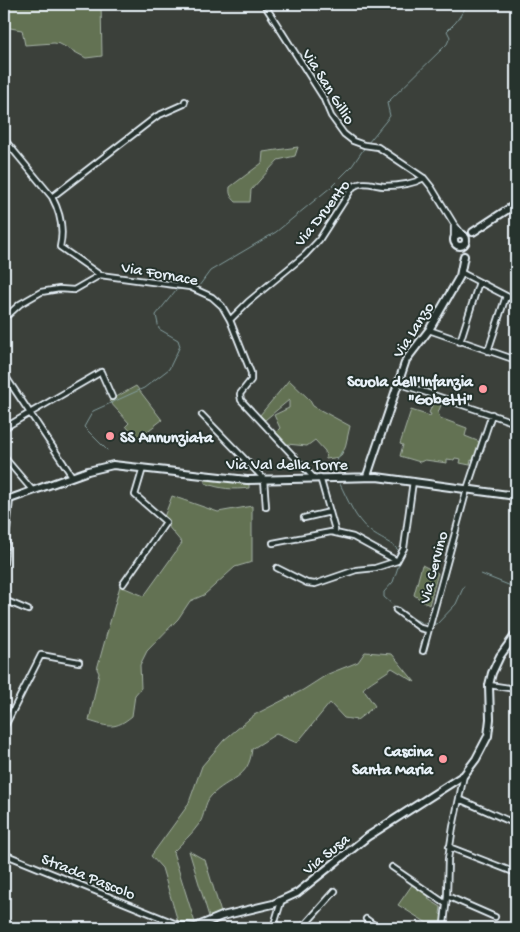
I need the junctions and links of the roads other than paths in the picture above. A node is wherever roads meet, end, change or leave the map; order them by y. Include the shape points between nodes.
1 (264, 4) edge
2 (185, 101) dead end
3 (4, 139) edge
4 (424, 178) junction
5 (52, 197) junction
6 (516, 204) edge
7 (454, 224) junction
8 (454, 238) junction
9 (464, 238) junction
10 (457, 246) junction
11 (464, 256) junction
12 (462, 273) junction
13 (100, 275) junction
14 (479, 282) junction
15 (506, 296) junction
16 (516, 301) edge
17 (4, 316) edge
18 (230, 320) junction
19 (429, 330) junction
20 (460, 342) junction
21 (488, 351) junction
22 (516, 360) edge
23 (4, 374) edge
24 (398, 383) junction
25 (112, 397) dead end
26 (29, 414) junction
27 (492, 414) junction
28 (202, 415) dead end
29 (516, 423) edge
30 (4, 428) edge
31 (4, 457) edge
32 (143, 468) junction
33 (72, 476) junction
34 (367, 476) junction
35 (317, 477) junction
36 (264, 479) junction
37 (413, 481) junction
38 (467, 489) junction
39 (33, 491) junction
40 (516, 496) edge
41 (7, 500) edge
42 (266, 507) dead end
43 (330, 512) junction
44 (304, 518) dead end
45 (335, 530) dead end
46 (273, 543) dead end
47 (397, 561) junction
48 (4, 563) edge
49 (277, 568) dead end
50 (123, 584) dead end
51 (4, 600) edge
52 (28, 610) dead end
53 (396, 610) dead end
54 (428, 630) junction
55 (516, 634) edge
56 (423, 651) dead end
57 (79, 662) dead end
58 (489, 684) junction
59 (516, 688) edge
60 (4, 728) edge
61 (464, 775) junction
62 (459, 799) junction
63 (516, 824) edge
64 (450, 847) junction
65 (4, 854) edge
66 (392, 867) dead end
67 (516, 874) edge
68 (335, 891) dead end
69 (447, 896) junction
70 (281, 902) junction
71 (446, 904) junction
72 (495, 917) dead end
73 (165, 919) junction
74 (366, 919) dead end
75 (180, 927) edge
76 (194, 927) edge
77 (173, 928) edge
78 (273, 928) edge
79 (302, 928) edge
80 (378, 928) edge
81 (442, 928) edge

1 - 4 street, Via San Gillio via 344,134 364,145 378,147
2 - 5 street via 157,116
3 - 5 street, Via Fornace
4 - 7 street, Via San Gillio
4 - 18 street, Via Druento via 394,185 362,183 353,187 319,240
5 - 13 street, Via Fornace via 58,208 60,247
6 - 9 street
7 - 8 street
7 - 9 street, Via San Gillio
8 - 9 street via 458,234
8 - 10 street
9 - 10 street via 462,246
9 - 11 street, Via Lanzo
10 - 11 street
11 - 12 street, Via Lanzo
12 - 14 street
12 - 19 street, Via Lanzo
13 - 17 street via 74,290 41,292
13 - 18 street, Via Fornace via 190,286 212,297
14 - 15 street
14 - 20 street
15 - 16 street
15 - 21 street
18 - 35 street, Via Fornace via 251,374 240,394 242,400
19 - 20 street
19 - 24 street, Via Lanzo via 407,358
20 - 21 street
21 - 22 street
23 - 26 street
24 - 27 street
24 - 34 street, Via Lanzo
25 - 26 street via 101,372
26 - 30 street
26 - 33 street
27 - 29 street
27 - 38 street, Via Cervino
28 - 36 street
31 - 39 street
32 - 33 street, Via Val della Torre via 113,465
32 - 36 street, Via Val della Torre
32 - 50 street via 135,494 166,522
33 - 39 street, Via Val della Torre
34 - 35 street, Via Val della Torre
34 - 37 street, Via Val della Torre
35 - 36 street, Via Val della Torre
35 - 43 street
36 - 42 street
37 - 38 street, Via Val della Torre
37 - 47 street via 404,548
38 - 40 street, Via Val della Torre
38 - 54 street, Via Cervino
39 - 41 street, Via Val della Torre
41 - 48 street
43 - 44 street
43 - 45 street
46 - 47 street via 331,532 353,538
47 - 49 street via 315,584
51 - 52 street
53 - 54 street via 420,628
54 - 56 street, Via Cervino
55 - 58 street via 497,660
57 - 60 street via 41,655
58 - 59 street
58 - 61 street via 488,736
61 - 62 street
61 - 70 street, Via Susa via 381,827 305,888
62 - 63 street
62 - 64 street
64 - 67 street
64 - 69 street
65 - 73 street, Strada Pascolo
66 - 71 street
68 - 79 street
69 - 71 street
69 - 72 street
70 - 76 street, Via Susa via 222,916
70 - 78 street
71 - 81 street
73 - 75 street, Strada Pascolo
73 - 77 street, Strada Pascolo
74 - 80 street
75 - 76 street, Strada Pascolo

